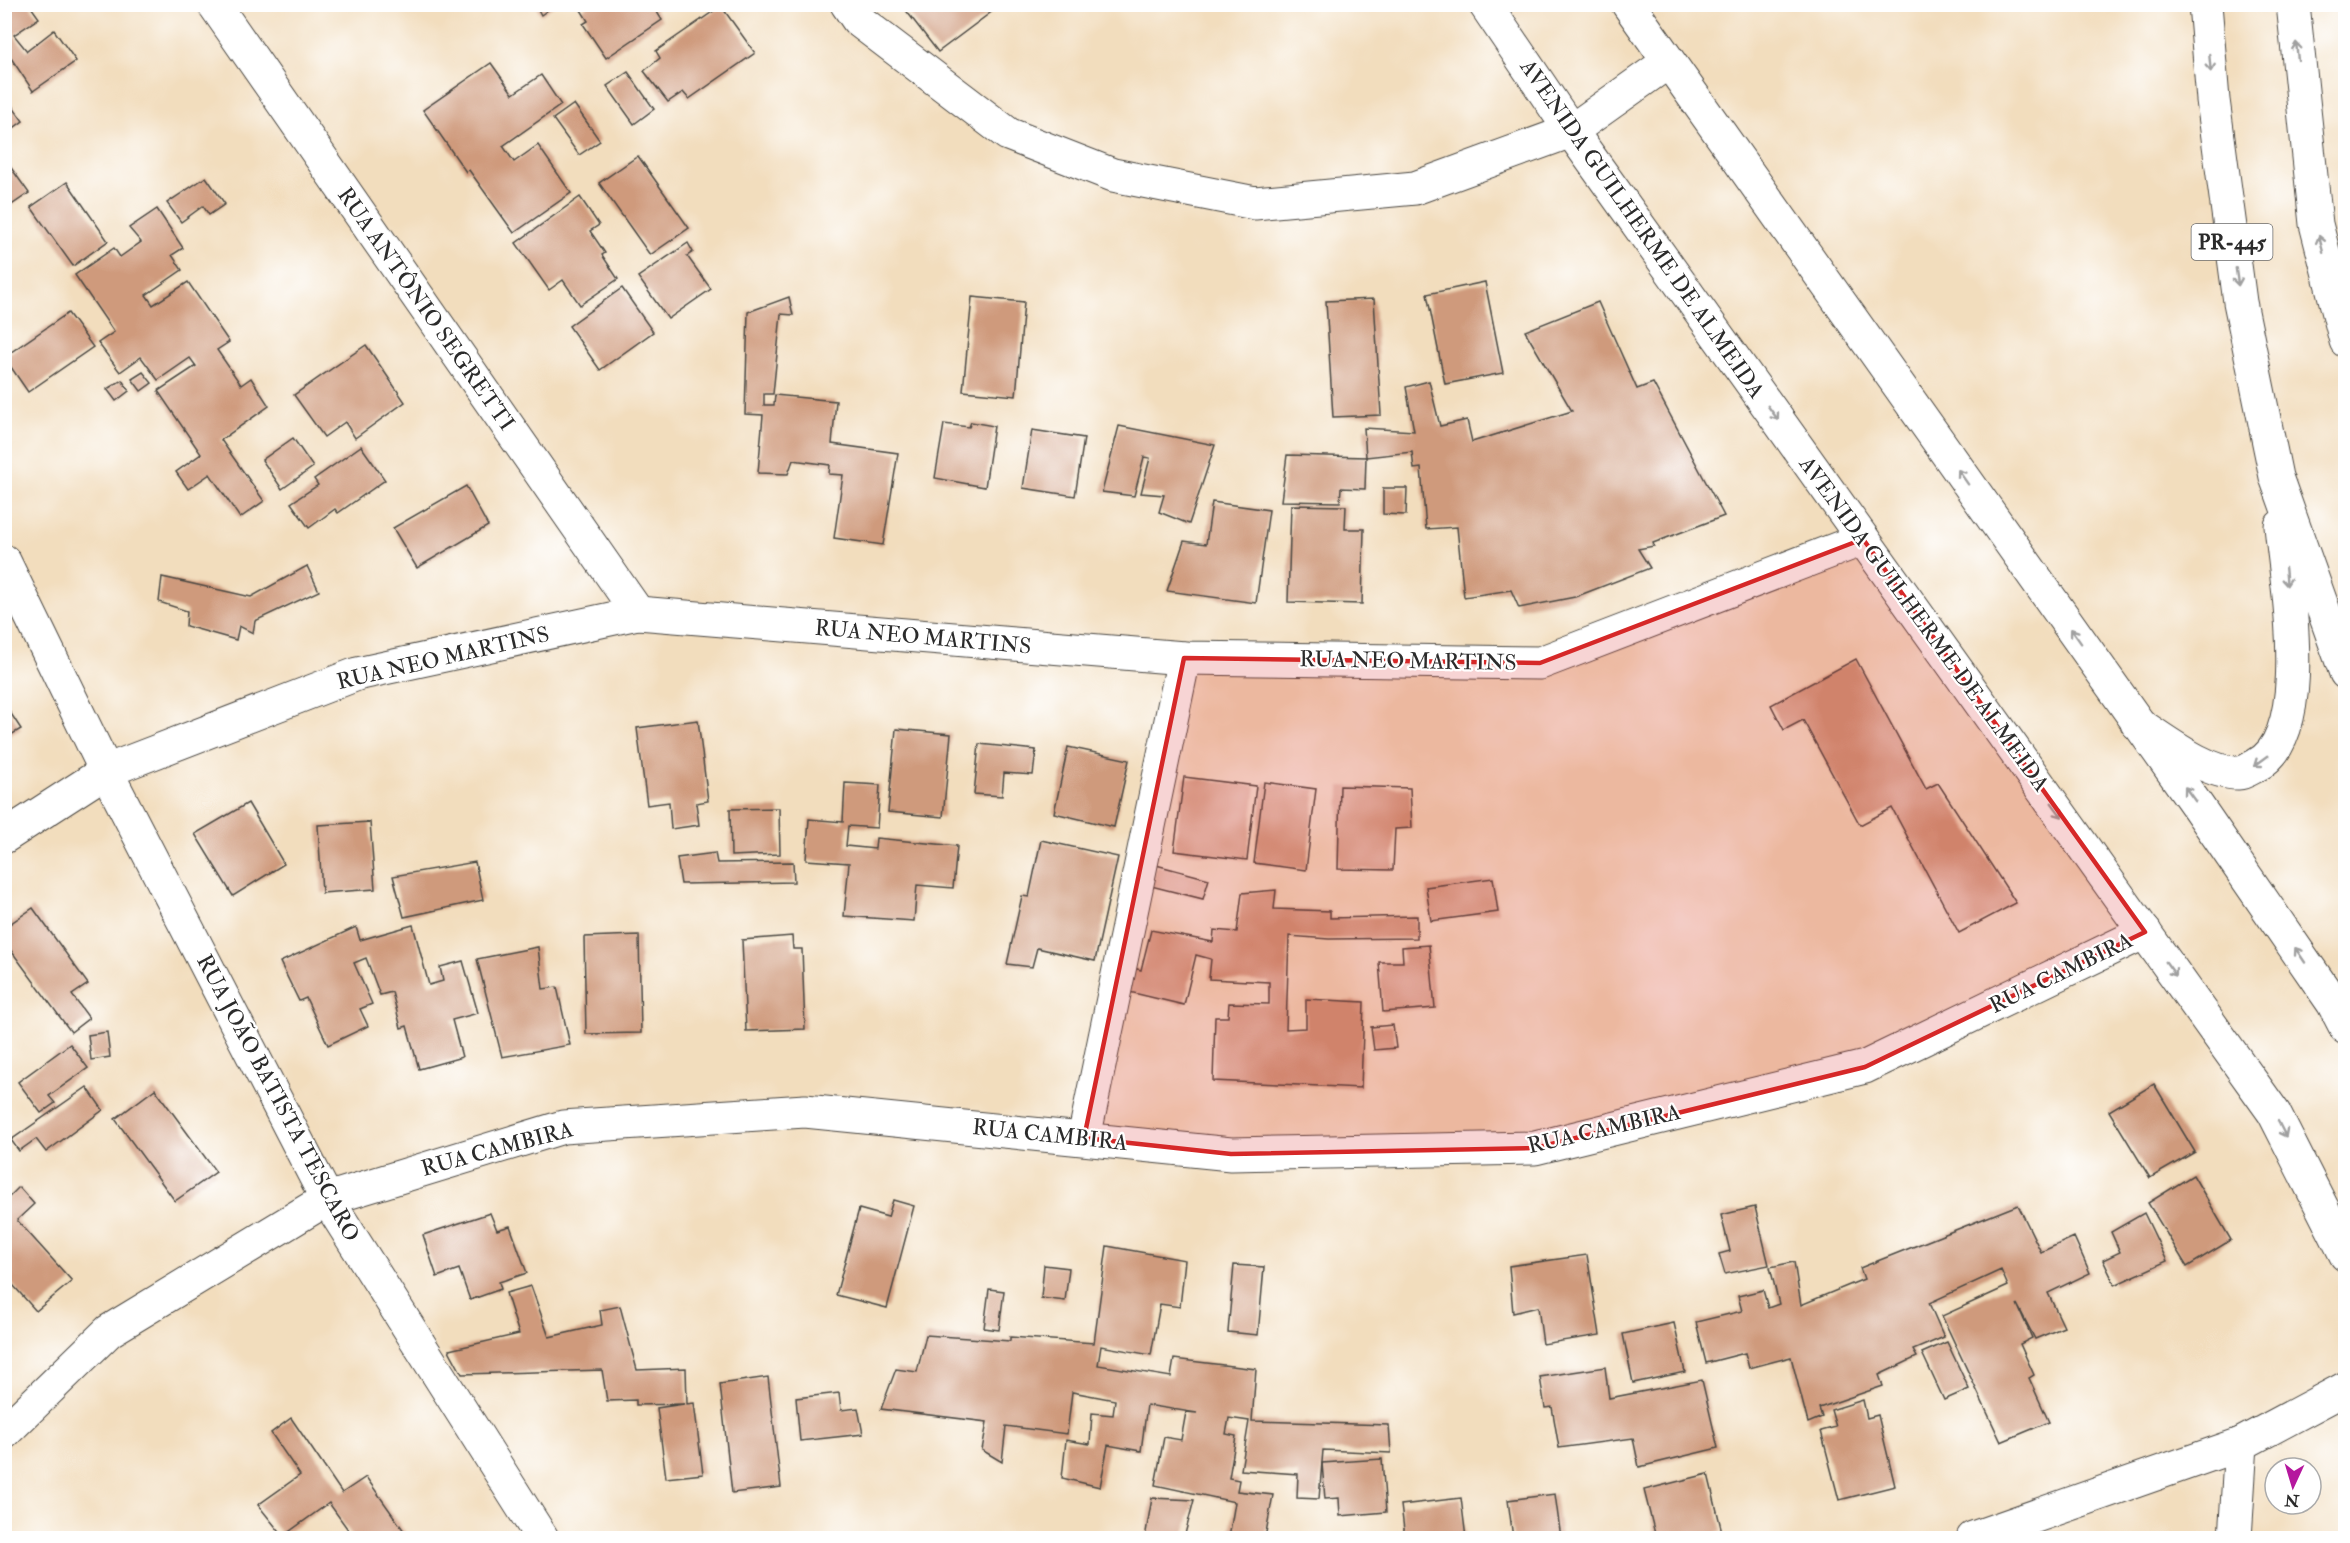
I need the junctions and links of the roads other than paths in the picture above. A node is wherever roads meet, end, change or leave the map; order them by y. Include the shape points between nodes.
1 (214, 4) edge
2 (847, 4) edge
3 (1485, 4) edge
4 (1628, 4) edge
5 (2205, 4) edge
6 (2292, 4) edge
7 (1668, 62) junction
8 (1571, 131) junction
9 (2346, 341) edge
10 (2277, 477) junction
11 (1863, 539) junction
12 (4, 561) edge
13 (638, 613) junction
14 (1184, 658) junction
15 (2346, 673) edge
16 (2137, 723) junction
17 (106, 771) junction
18 (4, 837) edge
19 (2145, 932) junction
20 (2339, 1016) edge
21 (1084, 1138) junction
22 (327, 1199) junction
23 (2346, 1255) edge
24 (2346, 1388) edge
25 (4, 1433) edge
26 (2241, 1444) junction
27 (542, 1539) edge
28 (1973, 1539) edge
29 (2235, 1539) edge

1 - 13 main road, RUA ANTÔNIO SEGRETTI
2 - 8 main road via 858,20 1008,134 1113,175 1255,203 1415,188
3 - 8 main road, AVENIDA GUILHERME DE ALMEIDA
4 - 7 main road
5 -> 10 main road, PR-445 via 2213,100 2240,302
9 -> 6 main road via 2316,224
7 - 8 main road
16 -> 7 main road
8 -> 11 main road, AVENIDA GUILHERME DE ALMEIDA
10 - 15 main road, PR-445
10 -> 16 main road via 2294,678 2290,715 2278,744 2263,762 2240,773 2203,765
11 - 14 main road, RUA NEO MARTINS via 1540,663
11 -> 19 main road, AVENIDA GUILHERME DE ALMEIDA
12 - 17 main road, RUA JOÃO BATISTA TESCARO
13 - 14 main road, RUA NEO MARTINS
13 - 17 main road, RUA NEO MARTINS via 357,674
14 - 21 main road
20 -> 16 main road via 2199,807
17 - 18 main road, RUA NEO MARTINS
17 - 22 main road, RUA JOÃO BATISTA TESCARO
19 - 21 main road, RUA CAMBIRA via 1865,1067 1535,1149 1232,1154
19 -> 23 main road, AVENIDA GUILHERME DE ALMEIDA via 2274,1113
21 - 22 main road, RUA CAMBIRA via 805,1111 563,1127
22 - 25 main road, RUA CAMBIRA via 109,1331
22 - 27 main road, RUA JOÃO BATISTA TESCARO
24 - 26 main road
26 - 28 main road
26 - 29 main road

